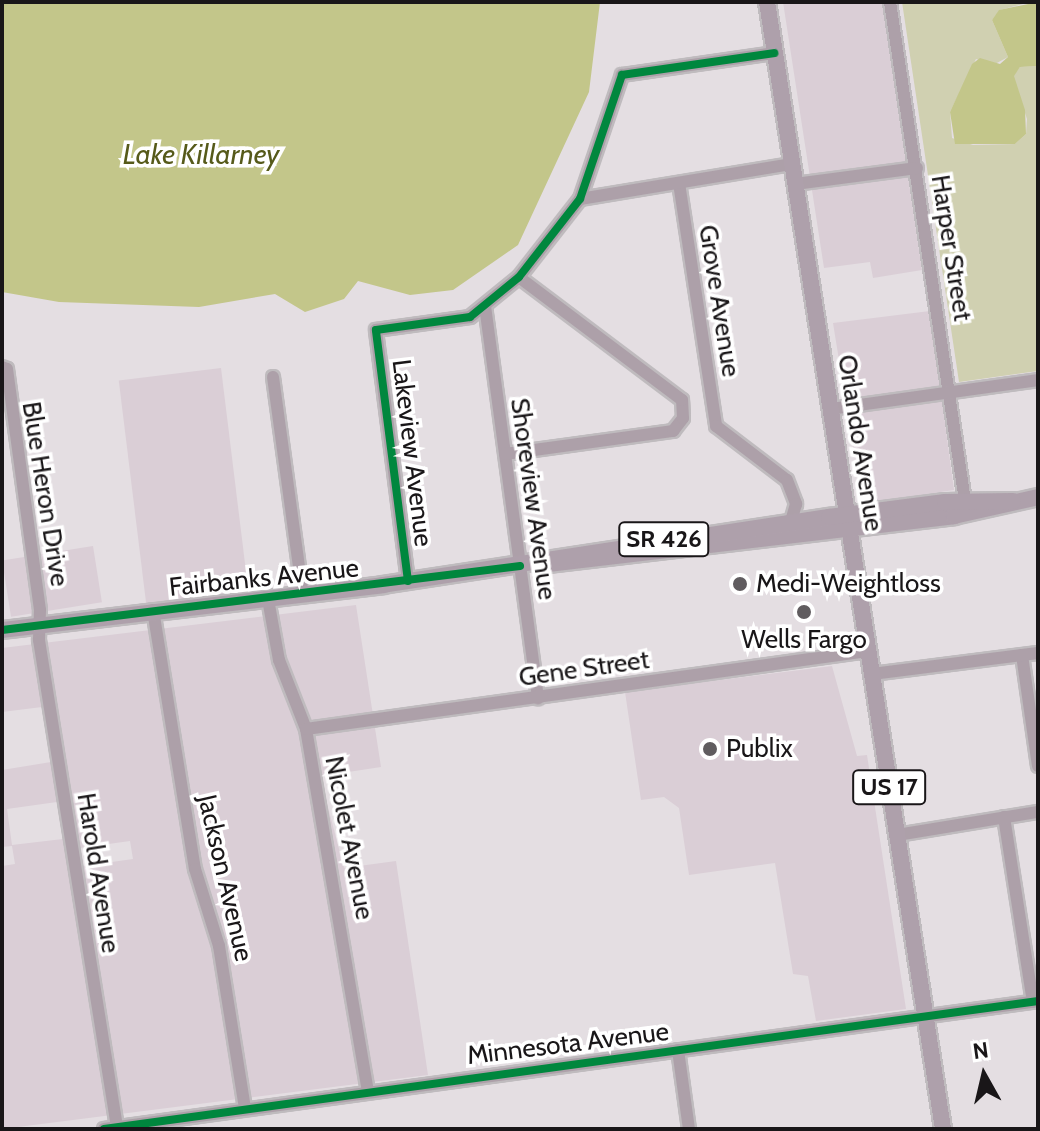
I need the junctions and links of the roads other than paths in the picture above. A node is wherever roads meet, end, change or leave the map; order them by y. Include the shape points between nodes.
1 (767, 2) edge
2 (890, 2) edge
3 (774, 53) junction
4 (792, 164) junction
5 (917, 168) junction
6 (679, 183) junction
7 (795, 184) junction
8 (580, 199) junction
9 (519, 277) junction
10 (485, 306) junction
11 (4, 368) edge
12 (273, 377) dead end
13 (1038, 380) edge
14 (950, 392) junction
15 (830, 409) junction
16 (505, 454) junction
17 (1038, 497) edge
18 (965, 501) junction
19 (1013, 501) junction
20 (791, 522) junction
21 (848, 522) junction
22 (525, 565) junction
23 (408, 581) junction
24 (303, 595) junction
25 (268, 599) junction
26 (153, 610) junction
27 (40, 625) junction
28 (2, 630) edge
29 (868, 651) junction
30 (1038, 653) edge
31 (1022, 655) junction
32 (872, 674) junction
33 (538, 698) junction
34 (306, 729) junction
35 (1038, 766) edge
36 (1038, 812) edge
37 (1004, 817) junction
38 (897, 835) junction
39 (1035, 1002) edge
40 (926, 1017) junction
41 (678, 1050) junction
42 (368, 1091) junction
43 (245, 1109) junction
44 (184, 1124) edge
45 (110, 1128) edge
46 (689, 1129) edge
47 (943, 1129) edge

1 - 3 main road, Orlando Avenue / US 17
2 - 5 street, Harper Street
3 - 4 main road, Orlando Avenue / US 17
3 - 8 street via 622,75
4 - 6 street
4 - 7 main road, Orlando Avenue / US 17
5 - 7 street
5 - 14 street, Harper Street
6 - 8 street
6 - 20 street, Grove Avenue via 716,426 787,480 796,504
7 - 15 main road, Orlando Avenue / US 17
8 - 9 street
9 - 10 street
9 - 16 street via 682,400 683,418 673,431
10 - 16 street, Shoreview Avenue
10 - 23 street, Lakeview Avenue via 470,317 376,330
11 - 27 street, Blue Heron Drive
12 - 24 street
13 - 14 street
14 - 15 street
14 - 18 street, Harper Street
15 - 21 main road, Orlando Avenue / US 17
16 - 22 street, Shoreview Avenue
17 - 19 main road, Fairbanks Avenue / SR 426
18 - 19 main road, Fairbanks Avenue / SR 426
18 - 21 main road, Fairbanks Avenue / SR 426
19 - 21 main road, Fairbanks Avenue / SR 426 via 954,516
20 - 21 main road, Fairbanks Avenue / SR 426
20 - 22 main road, Fairbanks Avenue / SR 426 via 607,547
21 - 22 main road, Fairbanks Avenue / SR 426 via 554,567
21 - 29 main road, Orlando Avenue / US 17
22 - 23 main road, Fairbanks Avenue / SR 426
22 - 33 street, Shoreview Avenue
23 - 24 main road, Fairbanks Avenue / SR 426
24 - 25 main road, Fairbanks Avenue / SR 426
25 - 26 main road, Fairbanks Avenue / SR 426
25 - 34 street, Nicolet Avenue via 275,648
26 - 27 main road, Fairbanks Avenue / SR 426
26 - 43 street, Jackson Avenue via 195,869 219,946
27 - 28 main road, Fairbanks Avenue / SR 426
27 - 45 street, Harold Avenue
29 - 32 main road, Orlando Avenue / US 17
29 - 33 street, Gene Street
30 - 31 street
31 - 32 street
31 - 35 street
32 - 38 main road, Orlando Avenue / US 17
33 - 34 street, Gene Street
34 - 42 street, Nicolet Avenue
36 - 37 street
37 - 38 street
37 - 39 street
38 - 40 main road, Orlando Avenue / US 17
39 - 40 street, Minnesota Avenue
40 - 41 street, Minnesota Avenue
40 - 47 main road, Orlando Avenue / US 17
41 - 42 street, Minnesota Avenue
41 - 46 street
42 - 43 street, Minnesota Avenue
43 - 44 street, Minnesota Avenue
44 - 45 street, Minnesota Avenue

